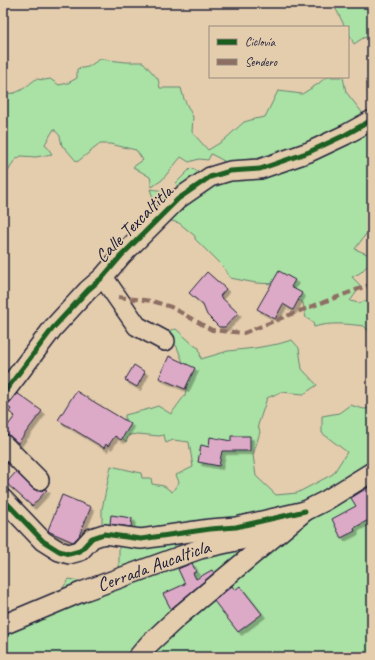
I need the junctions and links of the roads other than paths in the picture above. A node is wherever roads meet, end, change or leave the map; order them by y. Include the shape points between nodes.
1 (372, 120) edge
2 (103, 277) junction
3 (165, 341) dead end
4 (3, 394) edge
5 (3, 444) edge
6 (372, 472) edge
7 (39, 480) dead end
8 (3, 499) edge
9 (305, 511) junction
10 (3, 625) edge
11 (138, 657) edge

1 - 2 street, Calle Texcaltitla via 310,152 260,169 230,171 210,177 178,199
2 - 3 street via 137,326
2 - 4 street, Calle Texcaltitla via 53,328
5 - 7 street
6 - 9 street
8 - 9 street via 43,542 69,554 80,551 92,538 104,534 141,539 236,527
9 - 10 street, Cerrada Aucalticla via 245,538 200,549 84,591
9 - 11 street via 179,616

